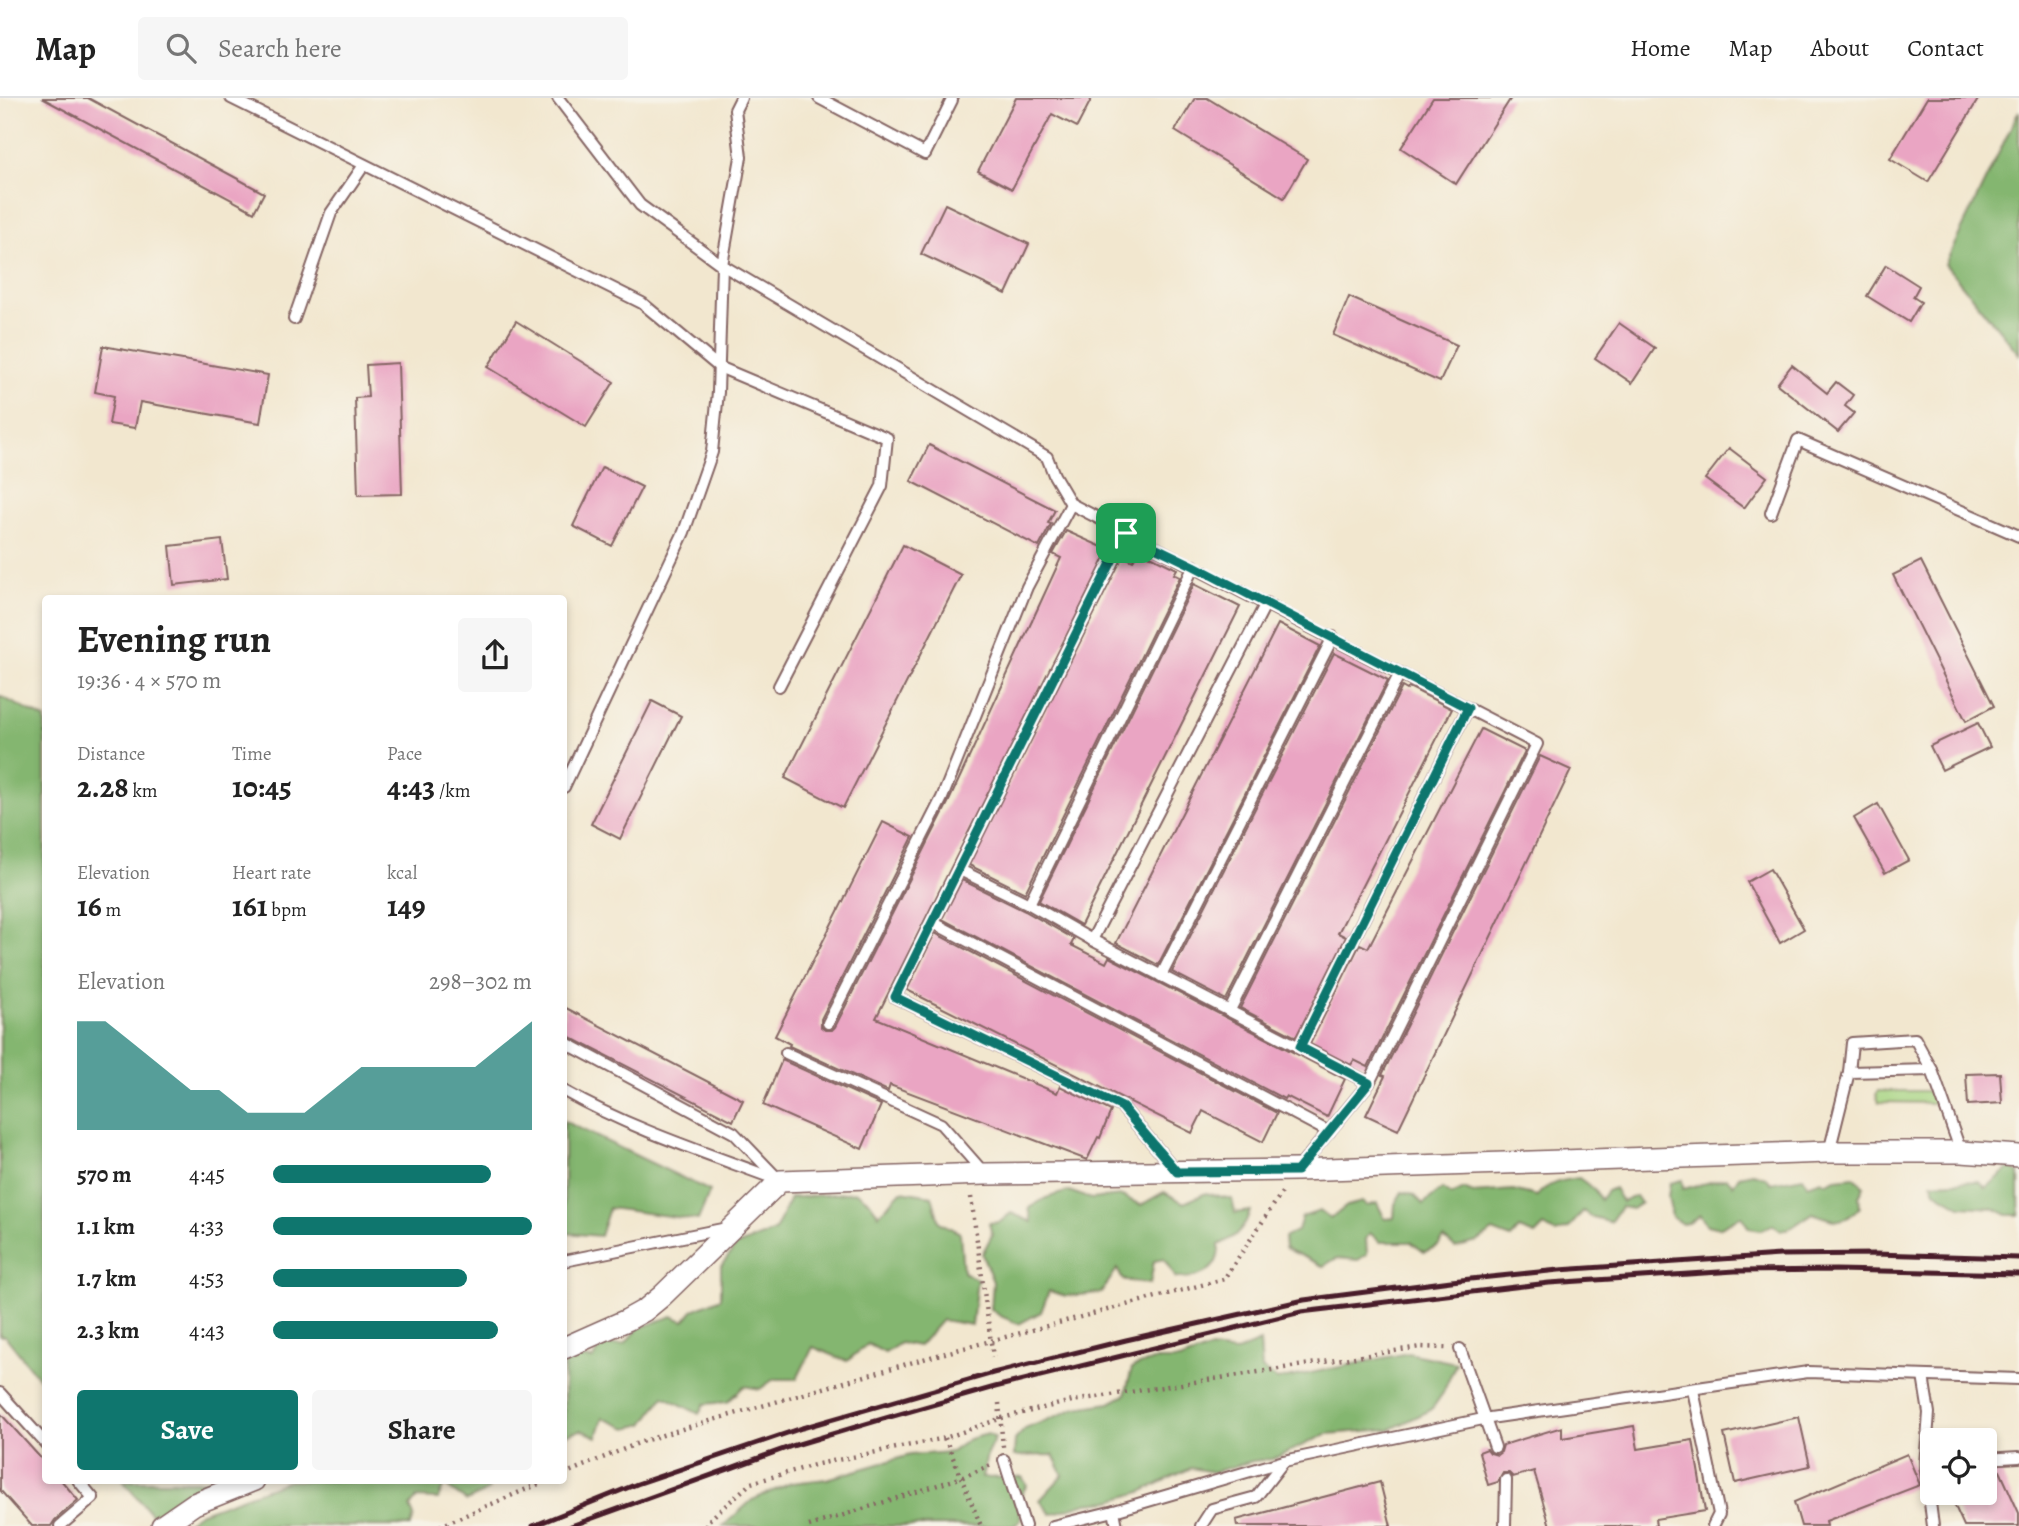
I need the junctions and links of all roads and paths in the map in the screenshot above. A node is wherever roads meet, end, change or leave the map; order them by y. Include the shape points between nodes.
1 (231, 98) edge
2 (558, 98) edge
3 (741, 98) edge
4 (819, 98) edge
5 (952, 100) dead end
6 (364, 165) junction
7 (722, 265) junction
8 (294, 319) dead end
9 (719, 367) junction
10 (1071, 504) junction
11 (1771, 513) dead end
12 (1126, 533) junction
13 (2019, 536) edge
14 (1194, 566) junction
15 (1266, 603) junction
16 (1333, 637) junction
17 (1400, 673) junction
18 (779, 686) dead end
19 (1468, 708) junction
20 (567, 781) edge
21 (958, 869) junction
22 (1029, 904) junction
23 (932, 922) junction
24 (1092, 940) junction
25 (1161, 976) junction
26 (1230, 1010) junction
27 (828, 1023) dead end
28 (567, 1044) edge
29 (1300, 1047) junction
30 (786, 1053) dead end
31 (1932, 1070) junction
32 (1849, 1072) junction
33 (1369, 1083) junction
34 (567, 1093) edge
35 (1329, 1132) junction
36 (1829, 1152) junction
37 (1961, 1152) junction
38 (2019, 1156) edge
39 (1297, 1171) junction
40 (1177, 1172) junction
41 (985, 1174) junction
42 (780, 1181) junction
43 (971, 1197) dead end
44 (733, 1227) junction
45 (567, 1260) edge
46 (990, 1341) junction
47 (567, 1347) edge
48 (1460, 1349) joint
49 (993, 1357) dead end
50 (1923, 1376) junction
51 (2019, 1379) edge
52 (1693, 1390) junction
53 (0, 1392) edge
54 (999, 1403) dead end
55 (1002, 1418) junction
56 (1483, 1419) junction
57 (1928, 1428) edge
58 (945, 1438) junction
59 (42, 1439) edge
60 (1495, 1447) dead end
61 (2019, 1457) edge
62 (1997, 1459) edge
63 (1004, 1460) junction
64 (1284, 1461) junction
65 (567, 1473) edge
66 (963, 1477) junction
67 (1506, 1480) dead end
68 (81, 1484) edge
69 (244, 1484) edge
70 (539, 1484) edge
71 (1931, 1505) edge
72 (1114, 1511) junction
73 (60, 1526) edge
74 (162, 1526) edge
75 (440, 1526) edge
76 (706, 1526) edge
77 (809, 1526) edge
78 (981, 1526) edge
79 (1026, 1526) edge
80 (1053, 1526) edge
81 (1117, 1526) edge
82 (1201, 1526) edge
83 (1506, 1526) edge
84 (1713, 1526) edge
85 (1933, 1526) edge

1 - 6 lane
2 - 7 lane via 640,205
3 - 7 lane via 735,110 741,157
4 - 5 lane via 925,154
6 - 8 lane via 331,213
6 - 9 lane via 642,303
7 - 9 lane
7 - 10 lane via 1047,457
9 - 18 lane via 887,438 882,486
9 - 20 lane via 712,452 684,532
10 - 12 lane
10 - 27 lane via 1027,587 942,798
11 - 13 lane via 1798,440
12 - 14 lane
12 - 21 lane
14 - 15 lane
14 - 22 lane
15 - 16 lane
15 - 24 lane
16 - 17 lane
16 - 25 lane
17 - 19 lane
17 - 26 lane
19 - 29 lane
19 - 33 lane via 1537,744
21 - 22 lane
21 - 23 lane
22 - 24 lane
23 - 35 lane
23 - 40 lane via 895,997 1122,1107
24 - 25 lane
25 - 26 lane
26 - 29 lane
28 - 42 lane via 734,1133
29 - 33 lane
30 - 41 lane via 941,1124
31 - 32 lane
31 - 32 lane via 1915,1039 1852,1043
31 - 37 lane
32 - 36 lane
33 - 35 lane
34 - 42 lane via 672,1141
35 - 39 lane
36 - 37 street
36 - 39 street
37 - 38 street
39 - 40 street
39 - 46 path via 1224,1279
40 - 41 street
41 - 42 street
42 - 44 street
43 - 46 path
44 - 45 lane
44 - 47 street via 645,1310
46 - 49 path
46 - 65 path via 672,1432
48 - 55 path via 1420,1347 1290,1366 1072,1401
48 - 56 lane
50 - 51 lane
50 - 52 lane via 1808,1372
50 - 57 lane
52 - 56 lane
52 - 84 lane via 1719,1514
53 - 59 lane
54 - 55 path
55 - 58 path
55 - 63 path
56 - 60 lane
56 - 64 lane
58 - 66 path
58 - 76 path via 751,1483
61 - 62 lane
63 - 66 path
63 - 79 lane
64 - 72 lane
64 - 82 lane via 1256,1497 1212,1508
66 - 77 path
66 - 78 path
67 - 83 lane
68 - 73 lane via 93,1498
69 - 74 street via 194,1504
70 - 75 path
71 - 85 lane
72 - 80 lane
72 - 81 lane

